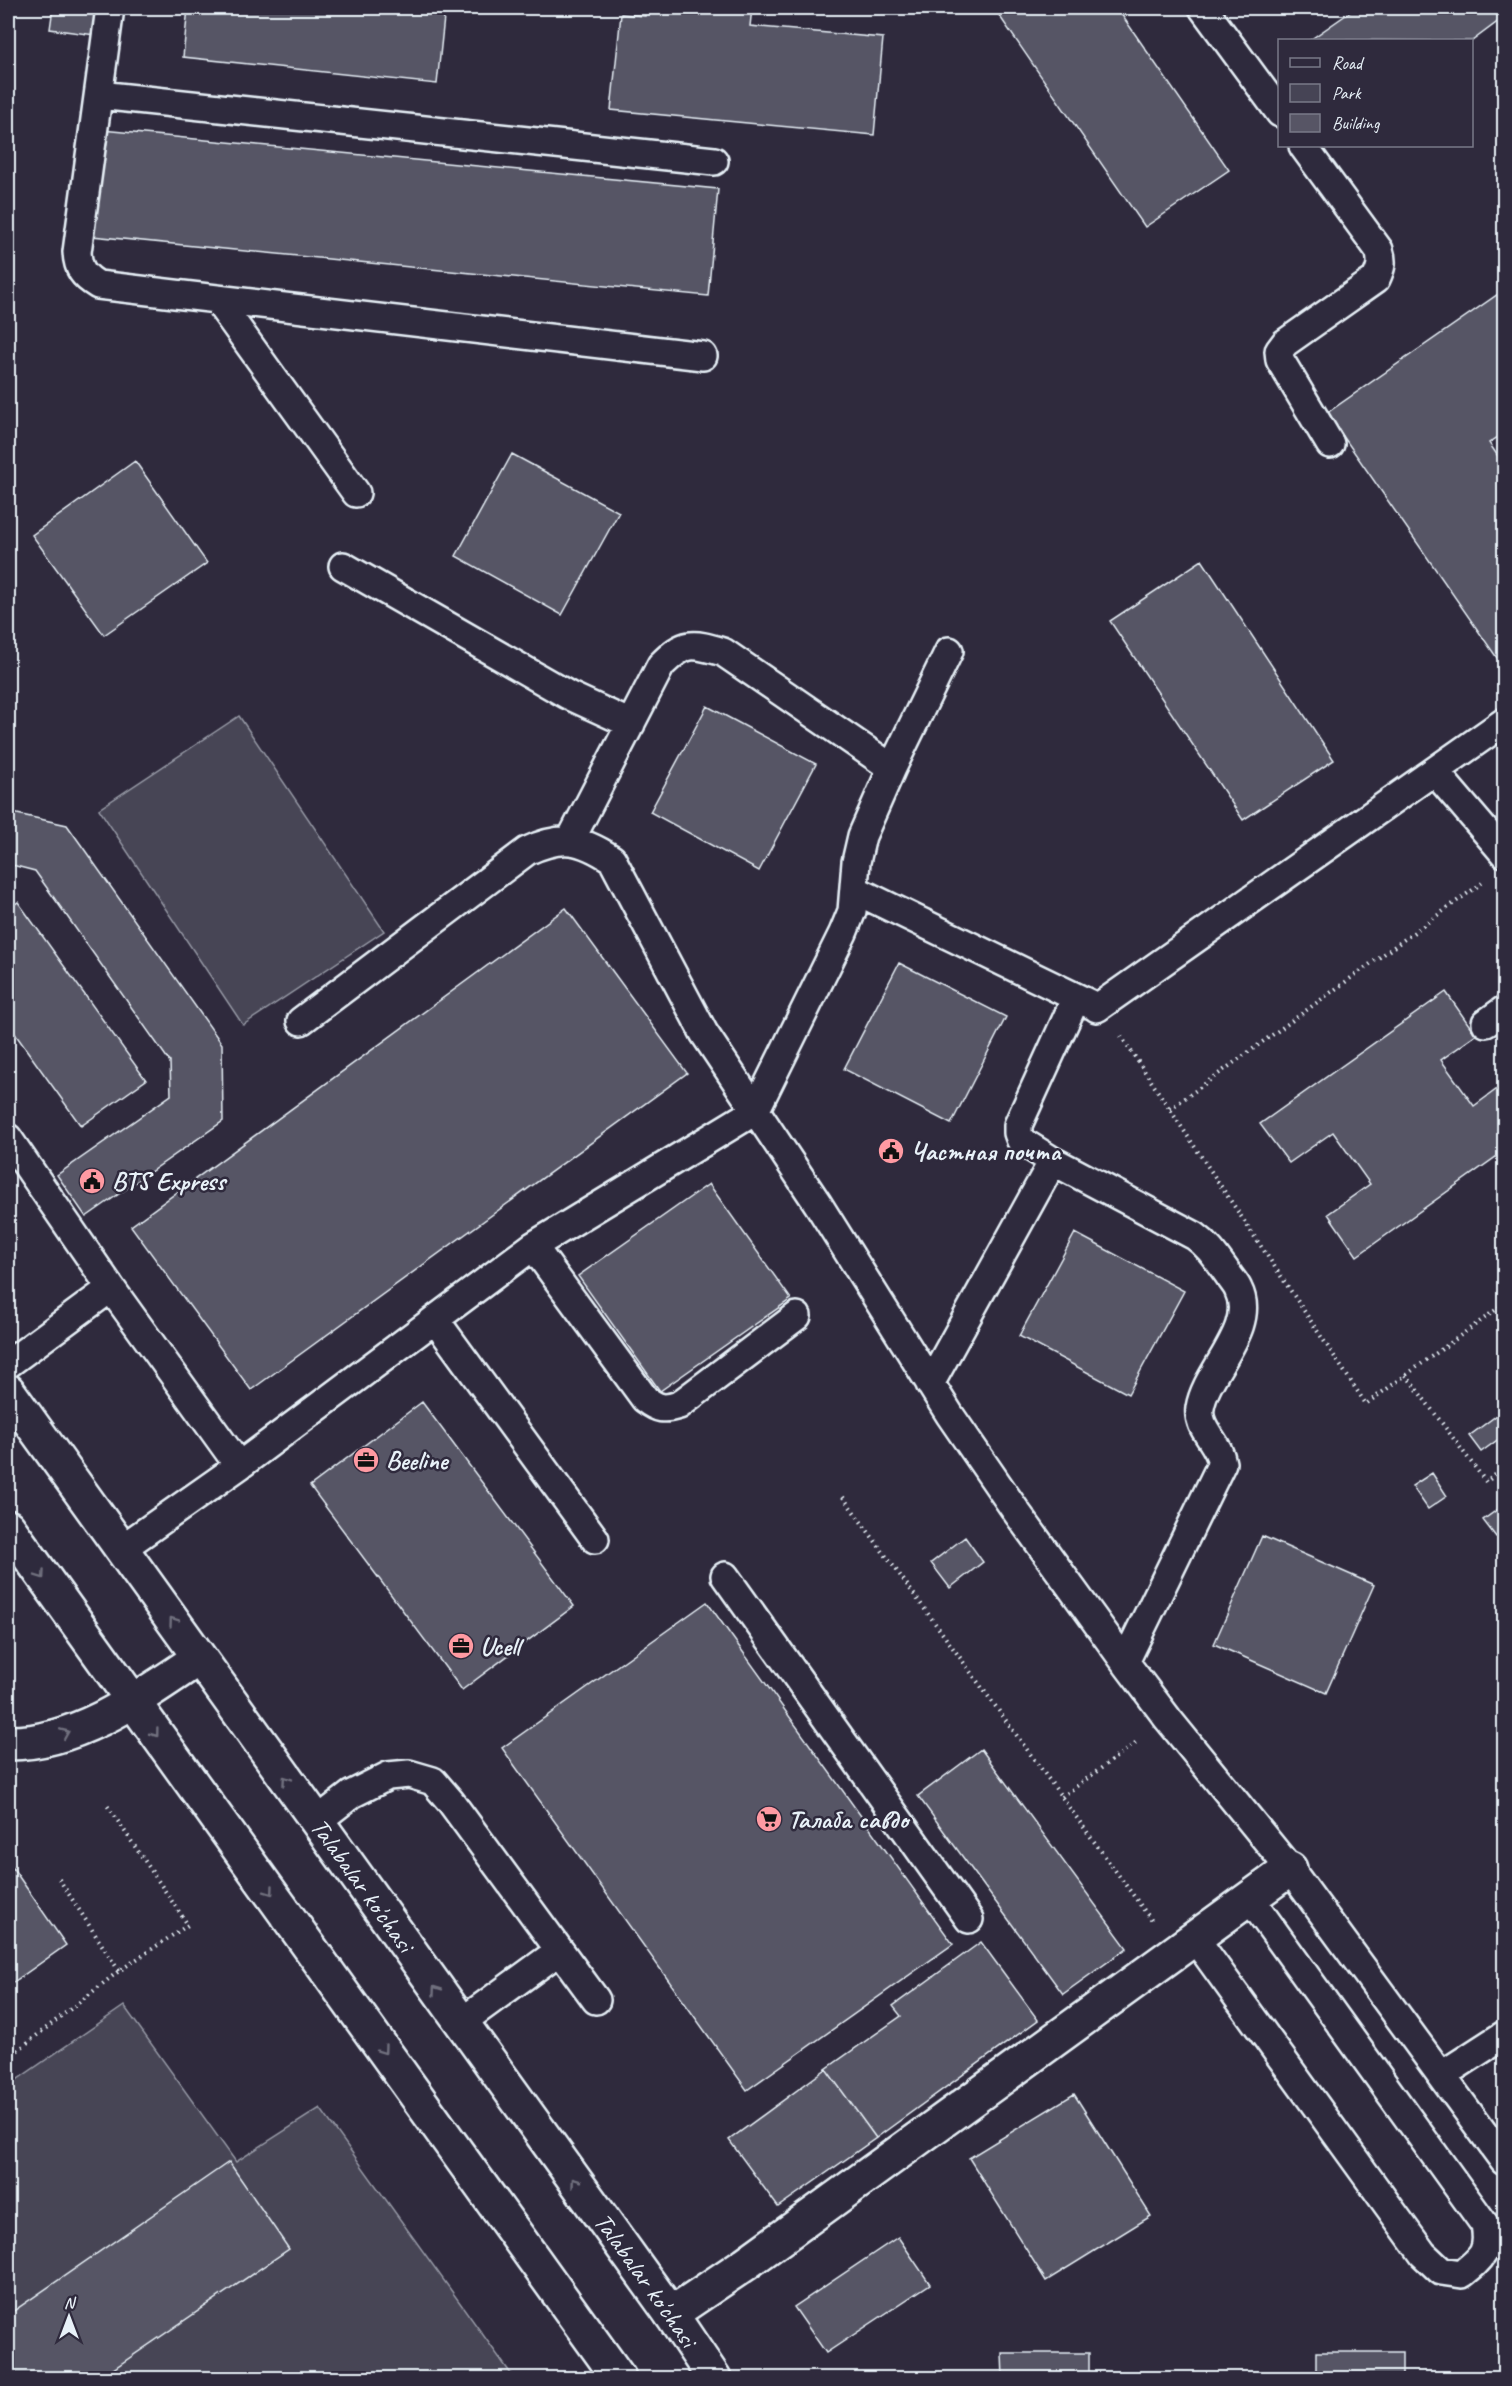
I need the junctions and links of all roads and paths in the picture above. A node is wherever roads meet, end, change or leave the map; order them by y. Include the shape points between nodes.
1 (110, 8) edge
2 (1203, 8) edge
3 (99, 95) junction
4 (1278, 110) edge
5 (1304, 147) edge
6 (714, 161) dead end
7 (216, 300) junction
8 (703, 357) dead end
9 (1330, 444) dead end
10 (356, 493) dead end
11 (343, 566) dead end
12 (949, 651) dead end
13 (1504, 722) edge
14 (631, 724) junction
15 (892, 768) junction
16 (1434, 772) junction
17 (570, 841) junction
18 (1504, 853) edge
19 (1485, 881) dead end
20 (855, 890) junction
21 (1094, 1008) junction
22 (301, 1021) dead end
23 (1170, 1109) junction
24 (755, 1111) junction
25 (8, 1138) edge
26 (1053, 1161) junction
27 (533, 1246) junction
28 (111, 1288) junction
29 (1504, 1304) edge
30 (797, 1316) dead end
31 (436, 1321) junction
32 (8, 1364) edge
33 (1406, 1375) junction
34 (930, 1384) junction
35 (8, 1391) edge
36 (239, 1466) junction
37 (1504, 1468) edge
38 (843, 1497) dead end
39 (8, 1527) edge
40 (595, 1539) dead end
41 (121, 1549) junction
42 (725, 1576) dead end
43 (199, 1658) junction
44 (1125, 1662) junction
45 (133, 1703) junction
46 (1168, 1719) junction
47 (8, 1743) edge
48 (1062, 1797) junction
49 (107, 1805) dead end
50 (316, 1822) junction
51 (1290, 1869) junction
52 (59, 1879) dead end
53 (1249, 1897) junction
54 (969, 1920) dead end
55 (1184, 1944) junction
56 (559, 1951) junction
57 (119, 1971) junction
58 (596, 2000) dead end
59 (460, 2023) junction
60 (1504, 2035) edge
61 (8, 2058) edge
62 (1442, 2075) junction
63 (1504, 2161) edge
64 (671, 2314) junction
65 (618, 2379) edge
66 (714, 2379) edge

1 - 3 lane
2 - 4 lane
3 - 6 lane
3 - 7 lane via 78,266 86,278 98,285
5 - 9 lane via 1382,259 1376,279 1279,351 1280,360
7 - 8 lane
7 - 10 lane
11 - 14 lane via 568,695
12 - 15 lane
13 - 16 lane
14 - 15 lane via 662,665 678,649 698,645 723,652
14 - 17 lane
15 - 20 lane via 862,836
16 - 18 lane
16 - 21 lane
17 - 22 lane via 548,842 527,851
17 - 24 lane via 593,847 612,860 705,1033
19 - 23 path
20 - 21 lane
20 - 24 lane via 843,933
21 - 23 path
21 - 26 lane via 1017,1125 1022,1141
23 - 33 path via 1366,1404
24 - 27 lane
24 - 34 lane
25 - 28 lane
26 - 34 lane
26 - 44 lane via 1208,1246 1239,1290 1243,1308 1240,1326 1203,1396 1200,1411 1201,1422 1222,1462
27 - 30 lane via 645,1400 665,1410 679,1405
27 - 31 lane
28 - 32 lane
28 - 36 lane
29 - 33 path
31 - 36 lane
31 - 40 lane
33 - 37 path via 1486,1482
34 - 44 lane
35 - 41 main road, Talabalar ko'chasi
36 - 41 lane
38 - 48 path
39 -> 45 main road
43 -> 41 main road, Talabalar ko'chasi
42 - 54 lane
43 - 45 main road
50 -> 43 main road, Talabalar ko'chasi
44 - 46 lane
47 -> 45 main road via 56,1737
45 -> 65 main road
46 - 48 path
46 - 51 lane
48 - 55 path
49 - 57 path via 188,1925
50 - 56 lane via 352,1794 388,1776 409,1774 433,1781
59 -> 50 main road, Talabalar ko'chasi
51 - 53 main road
51 - 62 lane
52 - 57 path
53 - 55 main road
53 - 55 lane via 1485,2225 1485,2251 1462,2274 1441,2271 1423,2254
55 - 64 main road
56 - 58 lane
56 - 59 lane
57 - 61 path
64 -> 59 main road, Talabalar ko'chasi
60 - 62 lane
62 - 63 lane
64 - 66 main road, Talabalar ko'chasi

